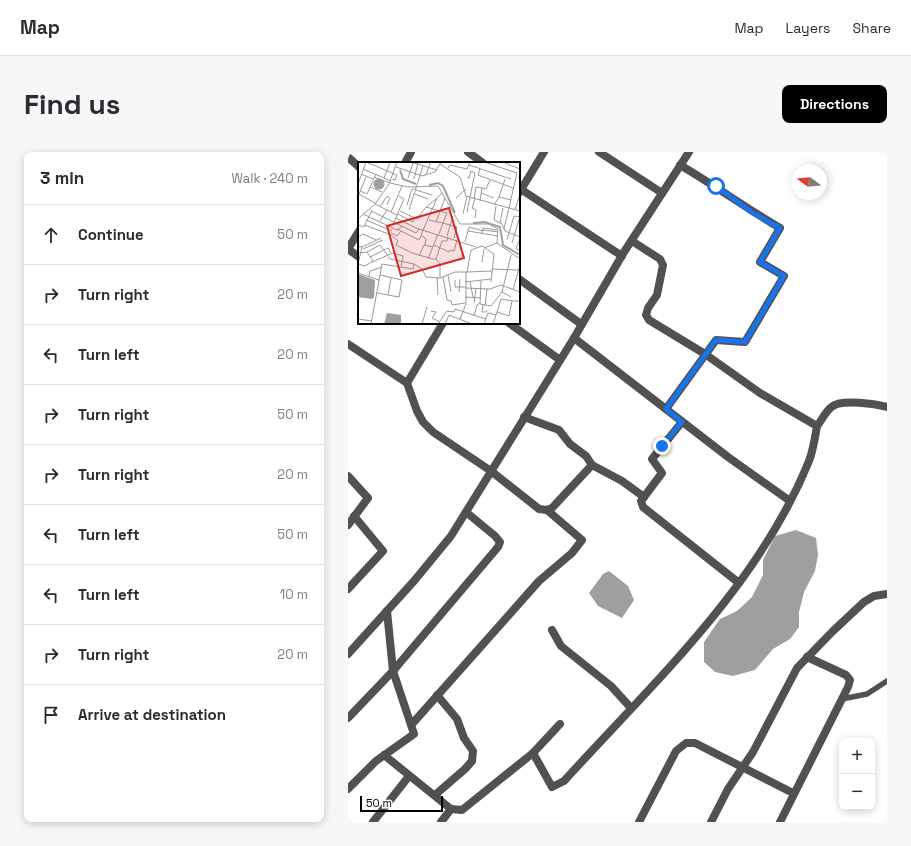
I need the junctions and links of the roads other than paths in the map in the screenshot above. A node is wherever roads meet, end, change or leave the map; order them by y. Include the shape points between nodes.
1 (411, 152) edge
2 (468, 152) edge
3 (544, 152) edge
4 (598, 152) edge
5 (689, 152) edge
6 (348, 157) edge
7 (406, 162) edge
8 (483, 162) edge
9 (680, 165) junction
10 (358, 166) edge
11 (520, 190) edge
12 (662, 193) junction
13 (358, 233) edge
14 (632, 241) junction
15 (348, 249) edge
16 (358, 256) edge
17 (622, 256) junction
18 (520, 280) edge
19 (442, 324) edge
20 (510, 324) edge
21 (581, 324) junction
22 (574, 338) junction
23 (348, 344) edge
24 (705, 354) junction
25 (560, 360) junction
26 (406, 383) junction
27 (887, 407) edge
28 (666, 409) junction
29 (524, 417) junction
30 (682, 422) junction
31 (817, 426) junction
32 (592, 465) junction
33 (491, 471) junction
34 (348, 476) edge
35 (644, 497) junction
36 (790, 501) junction
37 (547, 510) junction
38 (466, 512) junction
39 (354, 516) junction
40 (348, 525) edge
41 (738, 583) junction
42 (348, 589) edge
43 (881, 595) edge
44 (387, 611) junction
45 (552, 630) dead end
46 (348, 654) edge
47 (807, 656) junction
48 (393, 671) junction
49 (887, 681) edge
50 (437, 695) junction
51 (842, 699) junction
52 (631, 708) junction
53 (348, 718) edge
54 (412, 724) junction
55 (560, 724) dead end
56 (533, 753) junction
57 (384, 755) junction
58 (744, 767) junction
59 (409, 776) junction
60 (348, 789) edge
61 (435, 794) junction
62 (793, 794) junction
63 (451, 809) junction
64 (373, 822) edge
65 (441, 822) edge
66 (639, 822) edge
67 (710, 822) edge
68 (780, 822) edge

1 - 7 street
2 - 8 street
3 - 11 street
4 - 12 street
5 - 9 street
6 - 10 street
9 - 12 street
9 - 24 street via 780,228 760,262 784,276 745,342 716,340
11 - 17 street
12 - 14 street
13 - 15 street
14 - 17 street
14 - 24 street via 660,259 663,265 657,295 646,315 649,320
15 - 16 street
17 - 21 street
18 - 21 street
19 - 26 street
20 - 25 street
21 - 22 street
22 - 25 street
22 - 28 street
23 - 26 street
24 - 28 street
24 - 31 street via 760,394
25 - 29 street
26 - 33 street via 423,422 433,432
27 - 31 street via 838,404 833,406
28 - 30 street
29 - 32 street via 559,430
29 - 33 street
30 - 35 street via 652,459 662,473
30 - 36 street
31 - 36 street via 809,461
32 - 35 street via 622,481
32 - 37 street via 552,508
33 - 37 street via 539,508
33 - 38 street
34 - 39 street via 368,498
35 - 41 street via 641,501 643,507
36 - 41 street via 770,537
37 - 50 street via 582,540 572,553 539,581
38 - 44 street via 451,536
38 - 48 street via 495,536 500,542 498,547
39 - 40 street
39 - 42 street via 383,551
41 - 52 street via 691,646
43 - 47 street via 864,602
44 - 46 street
44 - 48 street
45 - 52 street via 561,646 611,686
47 - 51 street via 846,674 850,680
47 - 58 street via 797,668
48 - 53 street
48 - 54 street via 403,706
49 - 51 lane via 867,694
50 - 54 street
50 - 61 street via 457,719 464,738 473,751 472,761 465,770
51 - 62 street
52 - 56 street via 564,781 552,788
54 - 57 street via 414,734
55 - 56 street
56 - 63 street via 462,810
57 - 59 street
57 - 60 street
58 - 62 street
58 - 66 street via 696,743 686,743 676,751
58 - 67 street via 728,789
59 - 61 street
59 - 64 street
61 - 63 street
62 - 68 street
63 - 65 street

